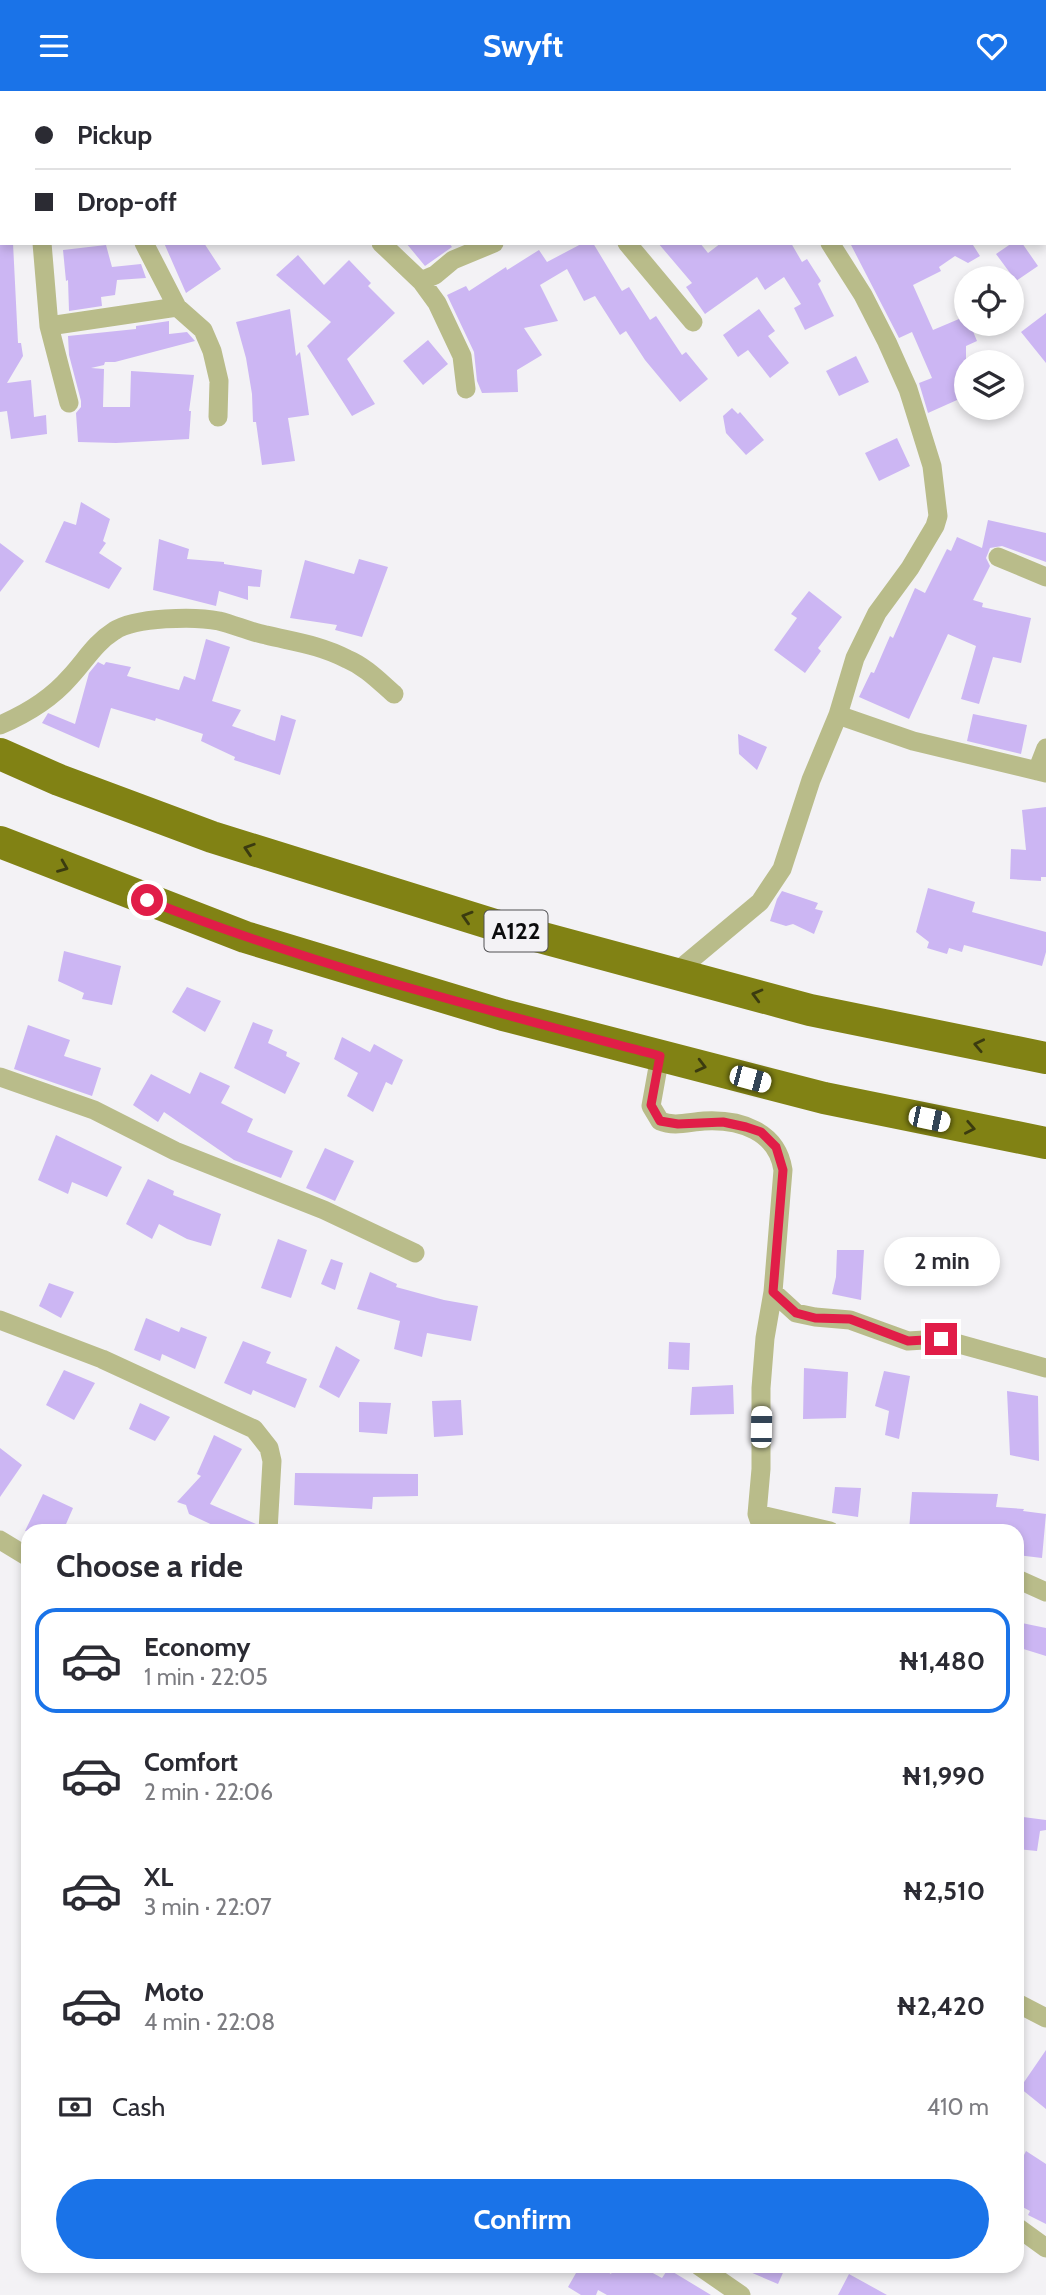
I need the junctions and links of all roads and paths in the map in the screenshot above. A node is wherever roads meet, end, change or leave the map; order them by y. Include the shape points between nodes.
1 (42, 245) edge
2 (145, 245) edge
3 (383, 245) edge
4 (489, 245) edge
5 (629, 245) edge
6 (831, 245) edge
7 (422, 281) junction
8 (177, 307) junction
9 (693, 322) dead end
10 (49, 326) junction
11 (466, 389) dead end
12 (69, 403) dead end
13 (218, 417) dead end
14 (998, 557) dead end
15 (1046, 577) edge
16 (394, 694) dead end
17 (838, 715) junction
18 (6, 722) edge
19 (0, 747) edge
20 (1046, 748) edge
21 (0, 754) edge
22 (1042, 772) edge
23 (0, 842) edge
24 (675, 973) junction
25 (660, 1056) junction
26 (1046, 1058) edge
27 (0, 1077) edge
28 (1046, 1143) edge
29 (415, 1253) dead end
30 (773, 1292) junction
31 (0, 1319) edge
32 (1046, 1368) edge
33 (760, 1523) edge
34 (268, 1524) edge
35 (0, 1540) edge
36 (21, 1553) edge
37 (1024, 1582) edge
38 (1046, 1592) edge
39 (1024, 2007) edge
40 (1046, 2018) edge
41 (1024, 2232) edge
42 (1046, 2248) edge
43 (709, 2273) edge
44 (741, 2295) edge

1 - 10 street
2 - 8 street
3 - 7 street
4 - 7 street via 453,260
5 - 9 street
6 - 17 street via 863,295 908,389 932,466 938,516 910,568 877,613 855,658
7 - 11 street via 462,356
8 - 10 street
8 - 13 street via 203,330 212,351 219,381
10 - 12 street
14 - 15 street
16 - 18 street via 358,664 304,642 216,621 173,619 117,629 101,640 44,702
17 - 22 street via 913,741
17 - 24 street via 782,869 760,902
18 - 19 street
20 - 22 street
24 -> 21 highway, A122 via 495,925 212,837
23 -> 25 highway via 245,937 503,1015
26 -> 24 highway, A122 via 810,1010
25 -> 28 highway via 824,1098
25 - 30 street via 651,1105 660,1121 746,1127 761,1132 776,1147 783,1170
27 - 29 street via 94,1110 176,1151 324,1210
30 - 32 street via 796,1313 850,1319 908,1341 941,1339
30 - 33 street via 761,1388
31 - 34 street via 103,1359 254,1429 269,1448 272,1461
35 - 36 street
37 - 38 street
39 - 40 street
41 - 42 street
43 - 44 street

